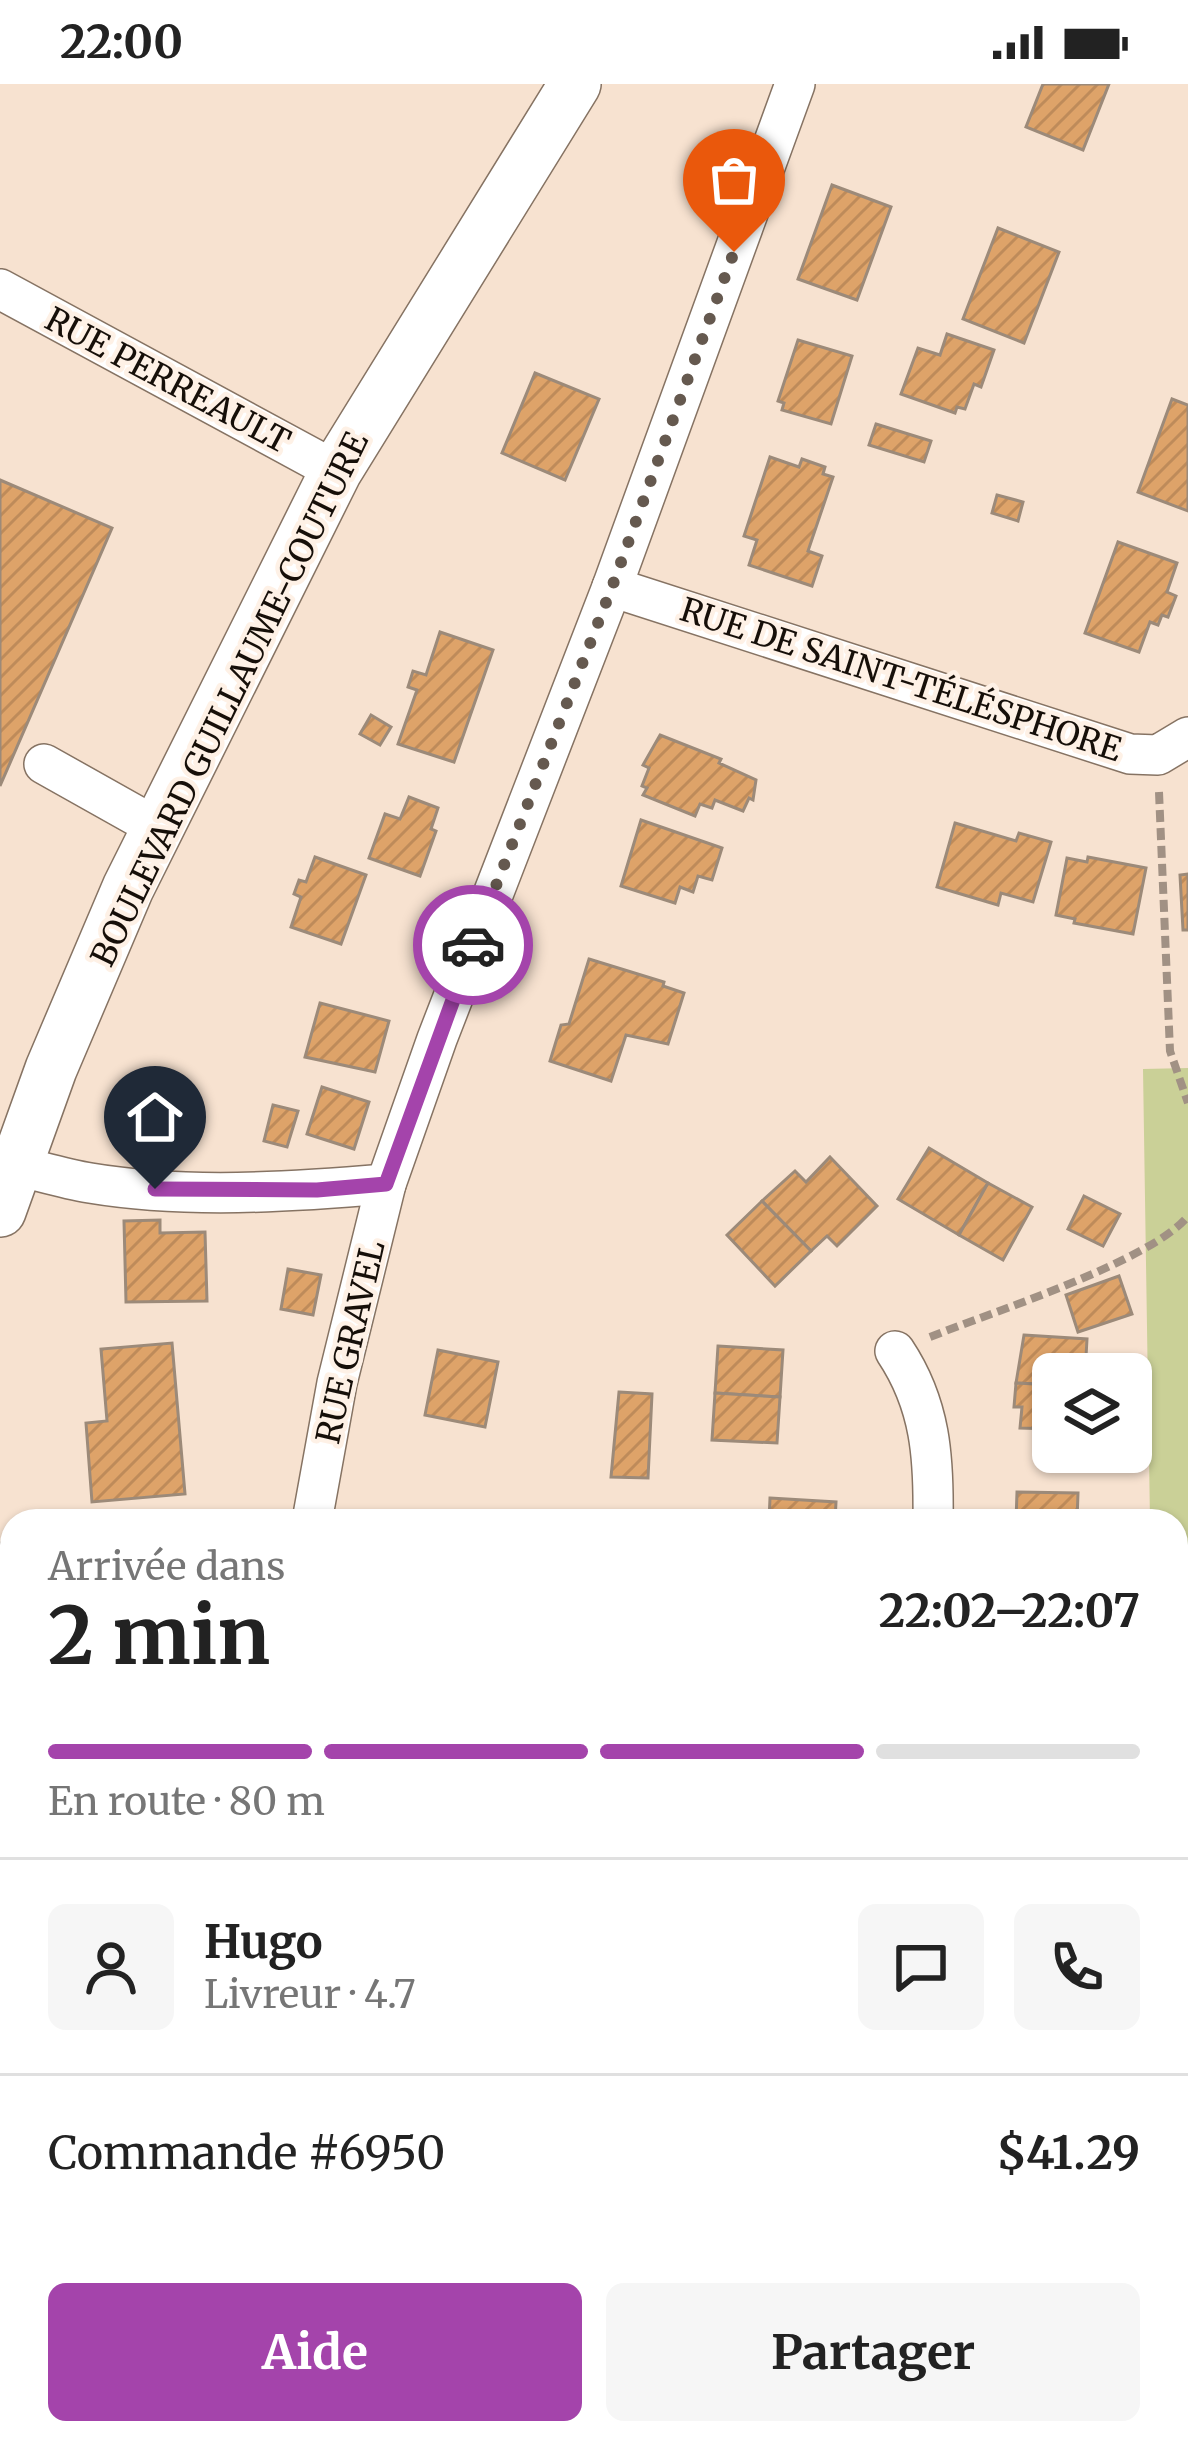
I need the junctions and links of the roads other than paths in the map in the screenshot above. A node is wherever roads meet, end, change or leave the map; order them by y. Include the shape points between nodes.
1 (575, 84) edge
2 (795, 84) edge
3 (0, 290) edge
4 (336, 471) junction
5 (612, 587) junction
6 (1173, 746) edge
7 (44, 764) dead end
8 (158, 828) junction
9 (5, 1180) edge
10 (386, 1184) junction
11 (896, 1352) road end
12 (315, 1509) edge
13 (933, 1509) edge

1 - 4 main road, BOULEVARD GUILLAUME-COUTURE
2 - 5 street, RUE GRAVEL
3 - 4 street, RUE PERREAULT
4 - 8 main road, BOULEVARD GUILLAUME-COUTURE
5 - 6 street, RUE DE SAINT-TÉLÉSPHORE via 1130,754
5 - 10 street, RUE GRAVEL
7 - 8 street
8 - 9 main road, BOULEVARD GUILLAUME-COUTURE
9 - 10 street via 155,1189
10 - 12 street, RUE GRAVEL
11 - 13 street via 926,1413

